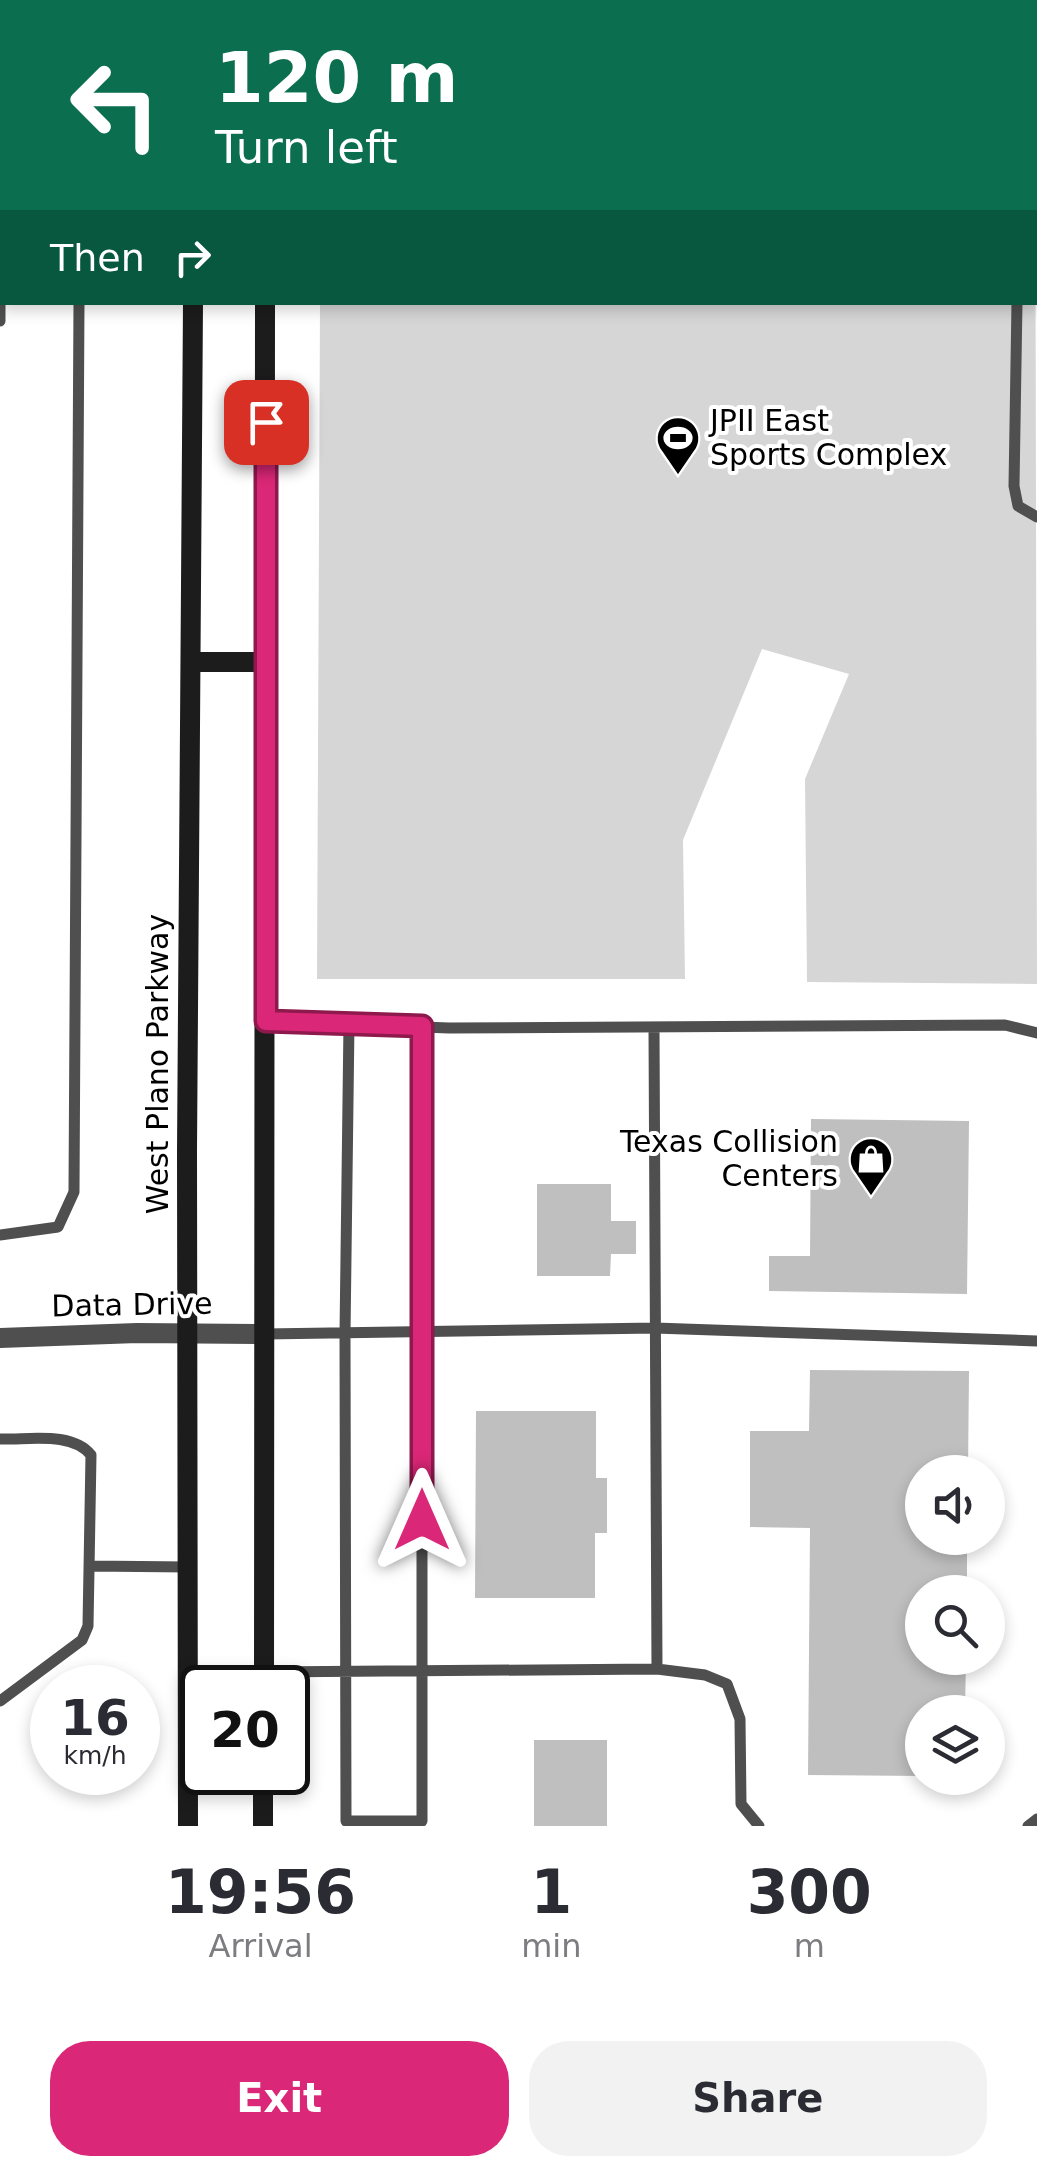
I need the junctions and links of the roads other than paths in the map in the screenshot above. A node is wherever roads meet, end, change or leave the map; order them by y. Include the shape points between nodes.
1 (0, 223) edge
2 (79, 305) edge
3 (193, 305) edge
4 (265, 305) edge
5 (1017, 305) edge
6 (0, 321) edge
7 (1037, 517) edge
8 (192, 662) junction
9 (266, 662) junction
10 (266, 1021) junction
11 (349, 1023) junction
12 (422, 1026) junction
13 (654, 1028) junction
14 (1037, 1033) edge
15 (0, 1235) edge
16 (656, 1328) junction
17 (422, 1332) junction
18 (187, 1333) junction
19 (265, 1334) junction
20 (344, 1334) junction
21 (0, 1338) edge
22 (1037, 1341) edge
23 (0, 1439) edge
24 (90, 1566) junction
25 (188, 1567) junction
26 (264, 1665) edge
27 (657, 1669) junction
28 (421, 1670) junction
29 (345, 1671) junction
30 (310, 1675) edge
31 (0, 1702) edge
32 (263, 1795) edge
33 (1037, 1820) edge
34 (188, 1826) edge
35 (263, 1826) edge
36 (758, 1826) edge
37 (1028, 1826) edge

1 - 6 lane
2 - 15 lane via 74,1192 58,1227
3 - 8 main road, West Plano Parkway
4 - 9 main road
5 - 7 lane via 1014,486 1018,506
8 - 9 main road
8 - 18 main road, West Plano Parkway
9 - 10 main road
10 - 11 lane
10 - 19 main road
11 - 12 lane
11 - 20 lane
12 - 13 lane
12 - 17 lane
13 - 14 lane via 1005,1025
13 - 16 lane
16 - 17 lane
16 - 22 lane
16 - 27 lane
17 - 20 lane
17 - 28 lane
18 - 19 street, Data Drive
18 - 21 street, Data Drive
18 - 25 main road, West Plano Parkway
19 - 20 lane
19 - 26 main road
20 - 29 lane
23 - 24 lane via 68,1440 91,1455
24 - 25 lane
24 - 31 lane via 82,1640
25 - 34 main road, West Plano Parkway
27 - 28 lane
27 - 36 lane via 727,1684 740,1719 741,1804
28 - 29 lane
28 - 29 lane via 422,1822 346,1821
29 - 30 lane
32 - 35 main road
33 - 37 lane

